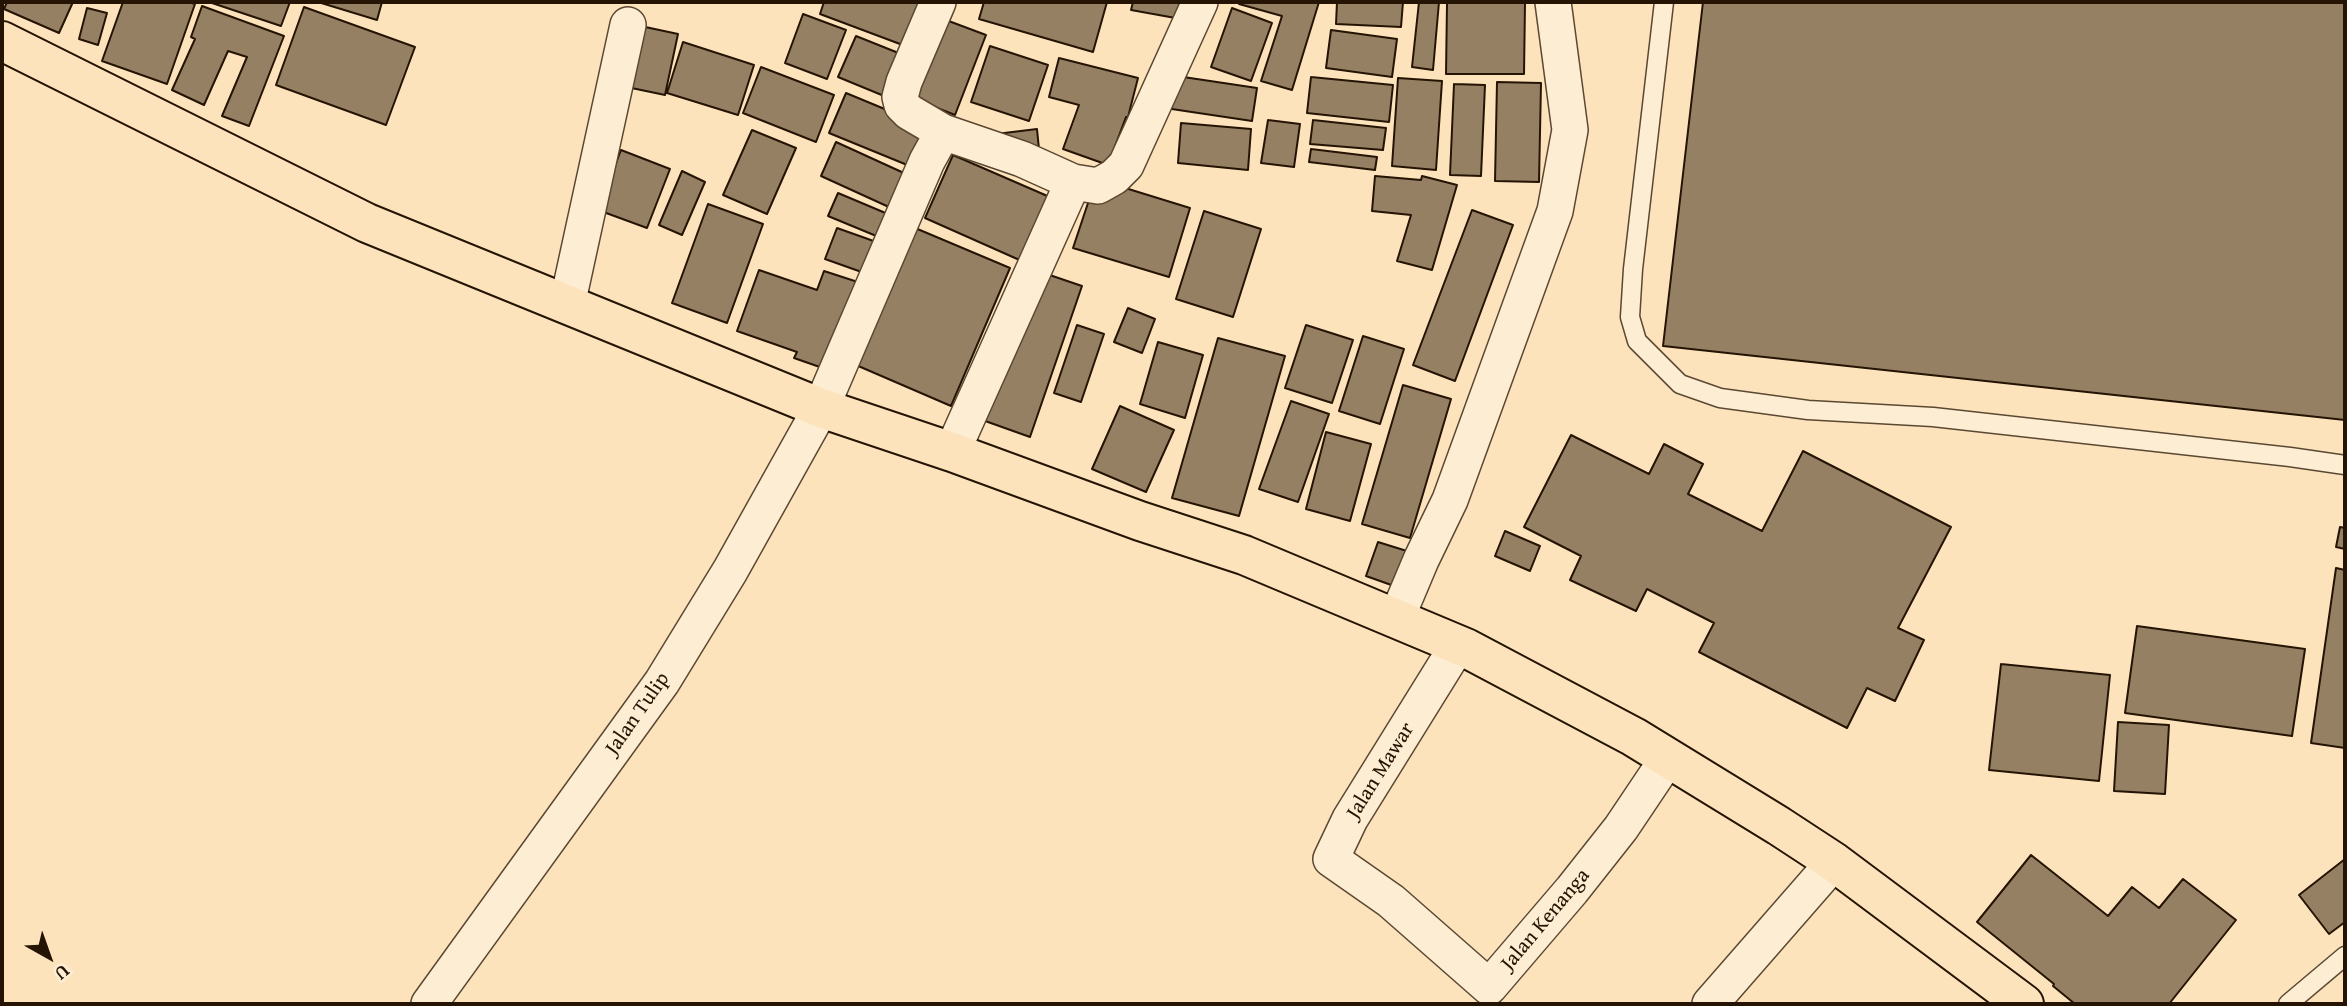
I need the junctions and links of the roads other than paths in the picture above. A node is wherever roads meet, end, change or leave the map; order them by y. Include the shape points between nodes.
1 (938, 2) edge
2 (1200, 2) edge
3 (1553, 2) edge
4 (1664, 2) edge
5 (628, 25) dead end
6 (2, 41) edge
7 (943, 132) junction
8 (1073, 182) junction
9 (567, 305) junction
10 (821, 408) junction
11 (952, 452) junction
12 (2345, 465) edge
13 (1397, 617) junction
14 (1458, 645) junction
15 (1668, 758) junction
16 (1834, 862) junction
17 (1369, 885) joint
18 (2345, 956) edge
19 (429, 1004) edge
20 (1710, 1004) edge
21 (2024, 1004) edge
22 (2288, 1004) edge

1 - 7 street via 900,97 909,112
2 - 8 street via 1126,165 1098,186
3 - 13 street via 1570,130 1555,211 1450,500
4 - 12 lane via 1630,317 1637,341 1680,384 1720,398 1808,411 1933,417
5 - 9 street
6 - 9 main road via 367,223
7 - 8 street
7 - 10 street, Jalan Tulip
8 - 11 street
9 - 10 main road
10 - 11 main road
10 - 19 street, Jalan Tulip via 662,682
11 - 13 main road via 1244,555
13 - 14 main road
14 - 15 main road
14 - 17 street, Jalan Mawar via 1350,819 1331,859
15 - 16 main road
15 - 17 street, Jalan Kenanga via 1621,828 1489,986
16 - 20 street
16 - 21 main road
18 - 22 lane

